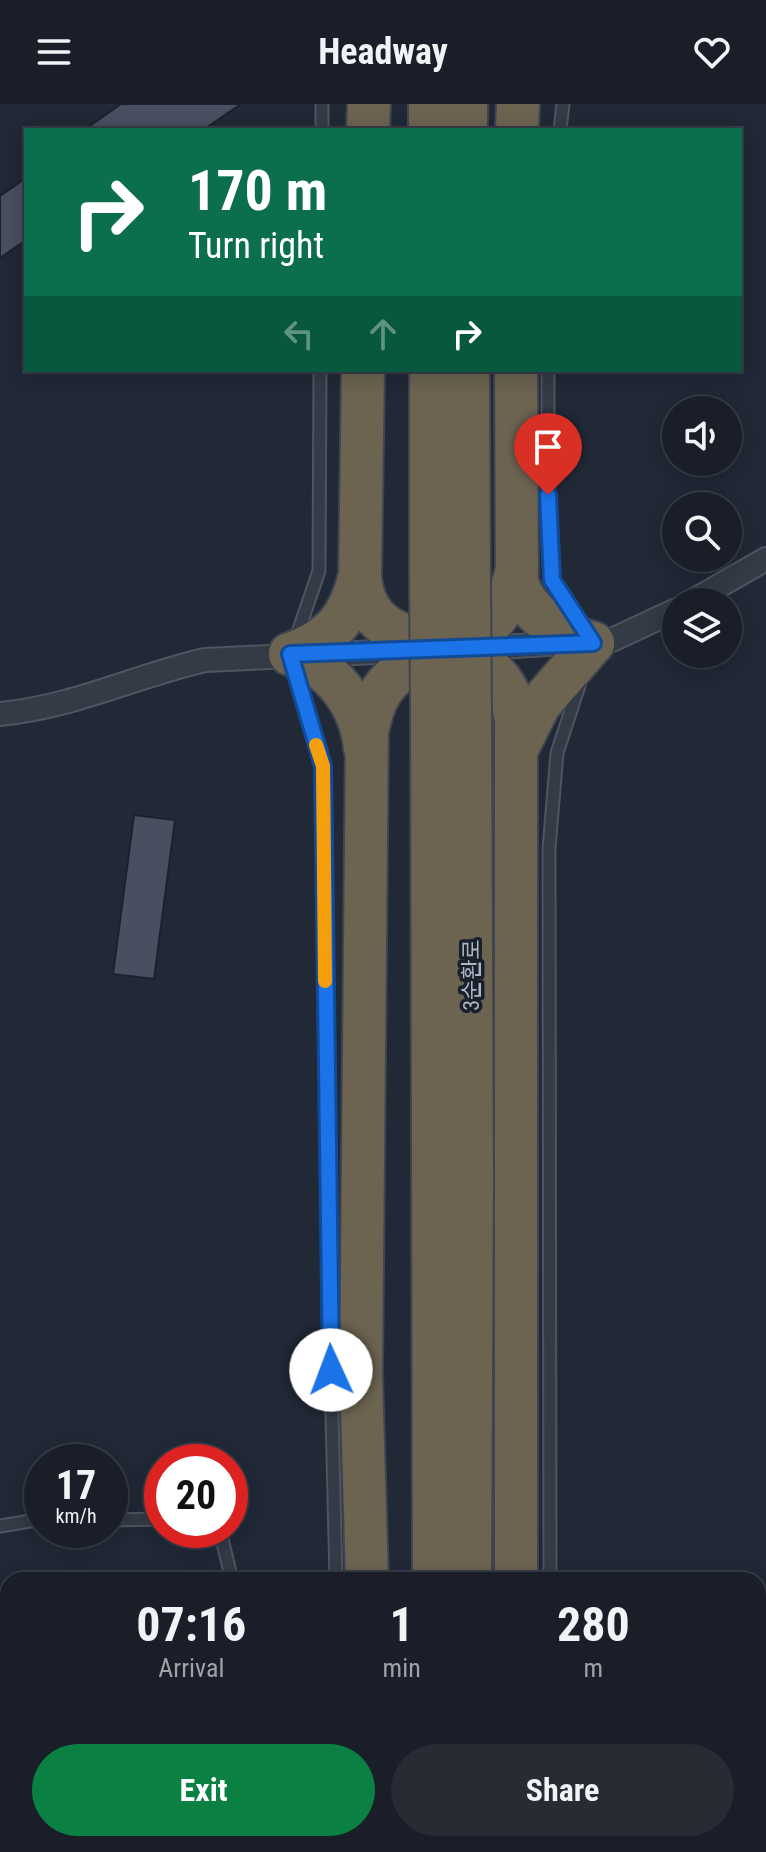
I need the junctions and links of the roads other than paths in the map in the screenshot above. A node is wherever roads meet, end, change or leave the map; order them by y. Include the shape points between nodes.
1 (322, 104) edge
2 (369, 104) edge
3 (430, 104) edge
4 (466, 104) edge
5 (518, 104) edge
6 (563, 104) edge
7 (322, 128) edge
8 (368, 128) edge
9 (430, 128) edge
10 (466, 128) edge
11 (517, 128) edge
12 (560, 128) edge
13 (320, 372) edge
14 (363, 372) edge
15 (431, 372) edge
16 (468, 372) edge
17 (516, 372) edge
18 (548, 372) edge
19 (766, 559) edge
20 (516, 573) junction
21 (360, 575) junction
22 (450, 582) junction
23 (715, 588) edge
24 (662, 617) edge
25 (593, 643) junction
26 (451, 649) junction
27 (290, 654) junction
28 (0, 714) edge
29 (451, 715) junction
30 (518, 747) junction
31 (365, 748) junction
32 (24, 1522) edge
33 (0, 1526) edge
34 (224, 1548) edge
35 (230, 1572) edge
36 (336, 1572) edge
37 (367, 1572) edge
38 (434, 1572) edge
39 (470, 1572) edge
40 (516, 1572) edge
41 (550, 1572) edge

1 - 7 lane
2 - 8 highway
3 - 9 highway
4 - 10 highway
5 - 11 highway
6 - 12 lane
13 - 27 lane via 319,571
14 - 21 highway
15 - 22 highway, 3순환로
16 - 22 highway, 3순환로
17 - 20 highway
18 - 25 lane via 552,580
19 - 23 street
20 - 25 highway via 519,590 538,615
20 - 26 highway via 498,615
21 - 26 highway via 367,603 388,626 421,643
21 - 27 highway via 352,605 336,628
22 - 29 highway, 3순환로, bridge
24 - 25 street
25 - 26 street
25 - 30 highway via 539,705
25 - 41 lane via 557,753 549,849
26 - 27 street
26 - 30 highway via 485,662 501,678 514,707
26 - 31 highway via 402,672 385,687 372,711
27 - 28 street via 205,660 82,700
27 - 31 highway via 318,666 337,684 357,716
27 - 36 lane via 323,766
29 - 38 highway, 3순환로
29 - 39 highway, 3순환로 via 472,1194
30 - 40 highway
31 - 37 highway via 361,1374
32 - 33 lane
34 - 35 lane

